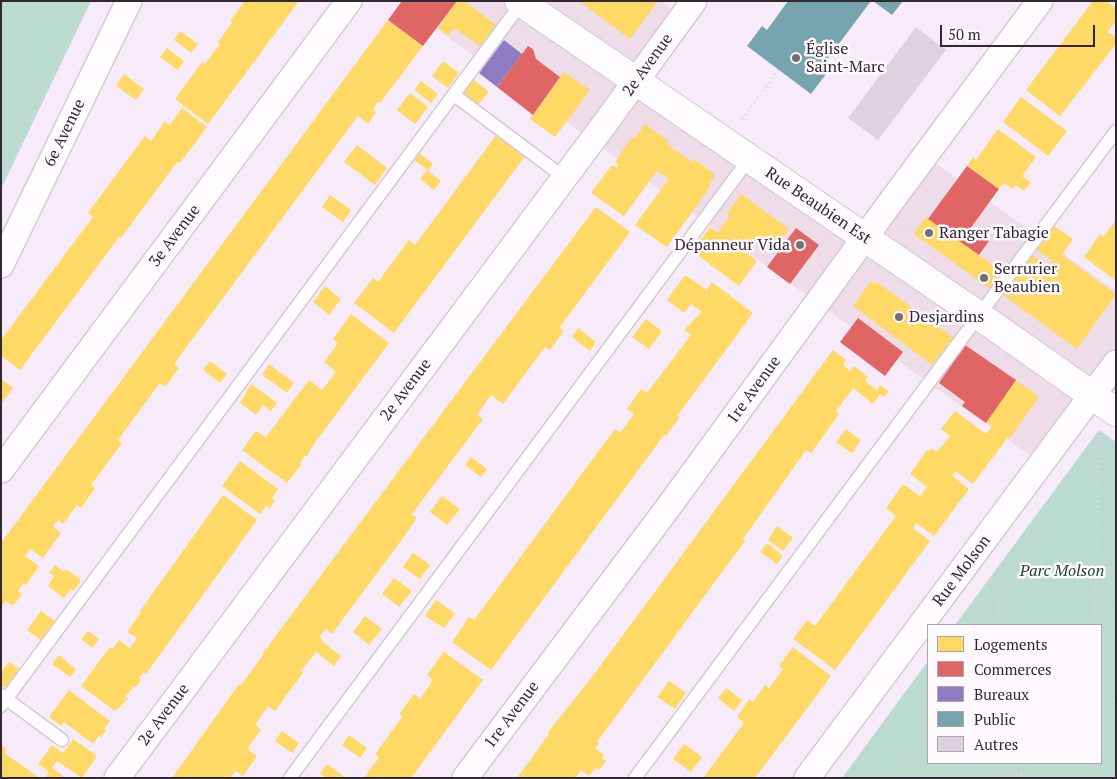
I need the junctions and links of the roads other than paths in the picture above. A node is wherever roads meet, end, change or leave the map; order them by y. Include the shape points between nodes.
1 (129, 1) edge
2 (349, 1) edge
3 (694, 1) edge
4 (1040, 1) edge
5 (521, 2) edge
6 (635, 82) junction
7 (454, 95) junction
8 (1116, 131) edge
9 (749, 159) junction
10 (565, 178) junction
11 (864, 238) junction
12 (1, 265) edge
13 (978, 315) junction
14 (1116, 363) edge
15 (1092, 396) junction
16 (1107, 421) edge
17 (1, 470) edge
18 (3, 700) edge
19 (62, 740) dead end
20 (117, 778) edge
21 (290, 778) edge
22 (465, 778) edge
23 (635, 778) edge
24 (807, 778) edge

1 - 12 street, 6e Avenue
2 - 17 street, 3e Avenue
3 - 6 street, 2e Avenue
4 - 11 street, 1re Avenue
5 - 6 street, Rue Beaubien Est
5 - 7 lane
6 - 9 street, Rue Beaubien Est
6 - 10 street, 2e Avenue
7 - 10 lane
7 - 18 lane
8 - 13 lane
9 - 11 street, Rue Beaubien Est
9 - 21 lane
10 - 20 street, 2e Avenue
11 - 13 street, Rue Beaubien Est
11 - 22 street, 1re Avenue via 667,509
13 - 15 street, Rue Beaubien Est
13 - 23 lane
14 - 15 street, Rue Molson
15 - 16 street, Rue Beaubien Est
15 - 24 street, Rue Molson
18 - 19 lane

